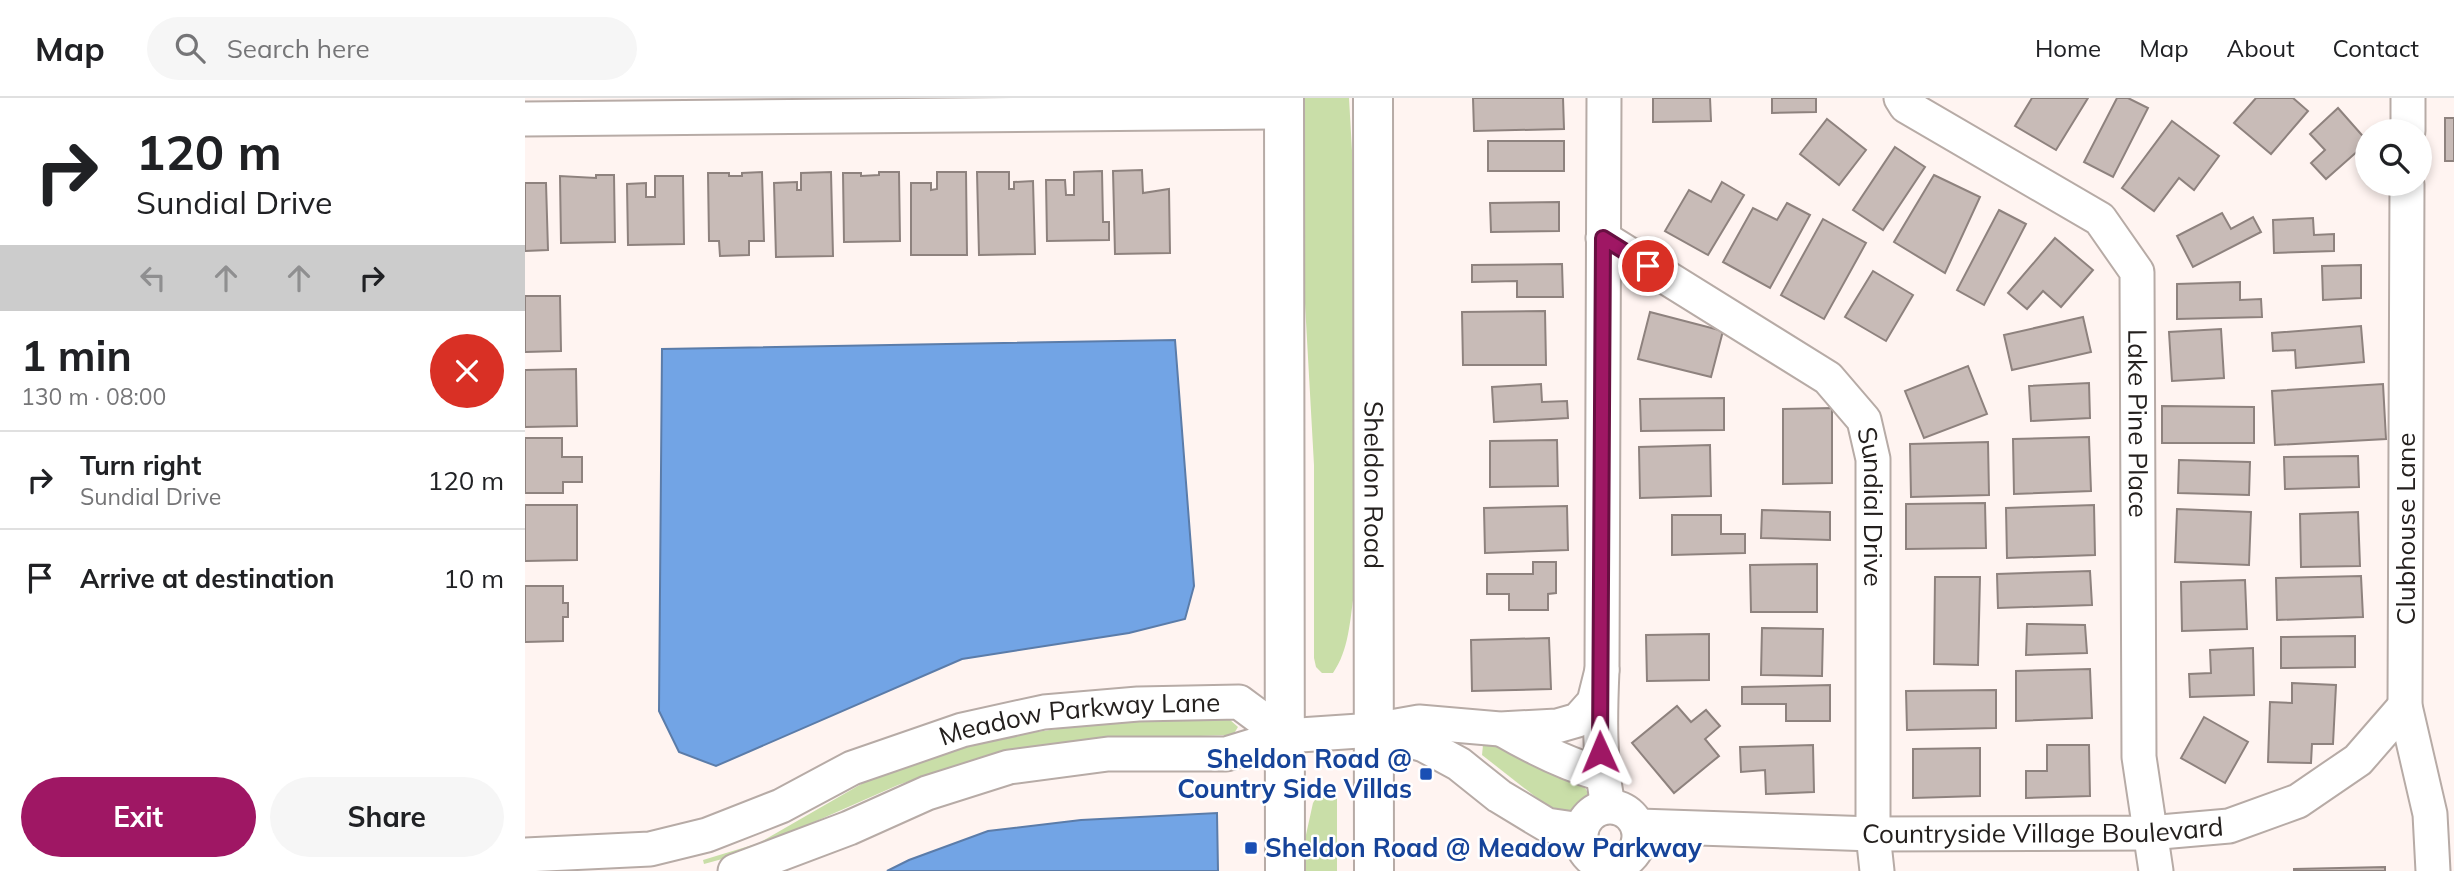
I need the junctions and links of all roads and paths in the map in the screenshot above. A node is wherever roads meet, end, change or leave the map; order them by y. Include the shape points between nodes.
1 (1373, 98) edge
2 (1604, 98) edge
3 (1901, 98) edge
4 (2408, 98) edge
5 (1284, 105) edge
6 (525, 119) edge
7 (2408, 119) edge
8 (2407, 196) edge
9 (1603, 238) junction
10 (1602, 670) junction
11 (2405, 706) junction
12 (1500, 729) junction
13 (1374, 730) junction
14 (1285, 737) junction
15 (1601, 774) junction
16 (1608, 806) junction
17 (1639, 826) junction
18 (1581, 830) junction
19 (2149, 833) junction
20 (1873, 834) junction
21 (525, 855) edge
22 (652, 860) edge
23 (1607, 868) edge
24 (735, 871) edge
25 (1285, 871) edge
26 (1374, 871) edge
27 (1877, 871) edge
28 (2156, 871) edge
29 (2433, 871) edge

1 - 13 main road, Sheldon Road
2 - 9 street
3 - 19 street, Lake Pine Place via 1906,106 2100,219 2137,272 2139,757
4 - 7 street
5 - 6 street
5 - 14 main road
8 - 11 street, Clubhouse Lane
9 - 10 street
9 - 20 street, Sundial Drive via 1828,378 1864,420 1873,459
10 - 12 street via 1594,702 1578,720 1557,726
10 - 15 street
11 - 19 street, Countryside Village Boulevard via 2358,760 2298,801 2229,826
11 - 29 street, Clubhouse Lane via 2430,814
12 - 13 street via 1419,722
12 - 15 street via 1536,749
13 - 14 street
13 - 18 street via 1424,745 1459,764 1546,825
13 - 26 main road, Sheldon Road
14 - 22 street, Meadow Parkway Lane via 1239,702 1044,712 962,730 852,768 781,806
14 - 24 street, Meadow Parkway Lane via 1226,754 1108,754 1009,767 927,793
14 - 25 main road
15 - 16 street
16 - 17 street via 1627,811
16 - 18 street via 1590,814
17 - 20 street, Countryside Village Boulevard
17 - 23 street via 1634,855
18 - 23 street via 1584,849
19 - 20 street, Countryside Village Boulevard
19 - 28 street, Lake Pine Place
20 - 27 street, Sundial Drive
21 - 22 street, Meadow Parkway Lane

